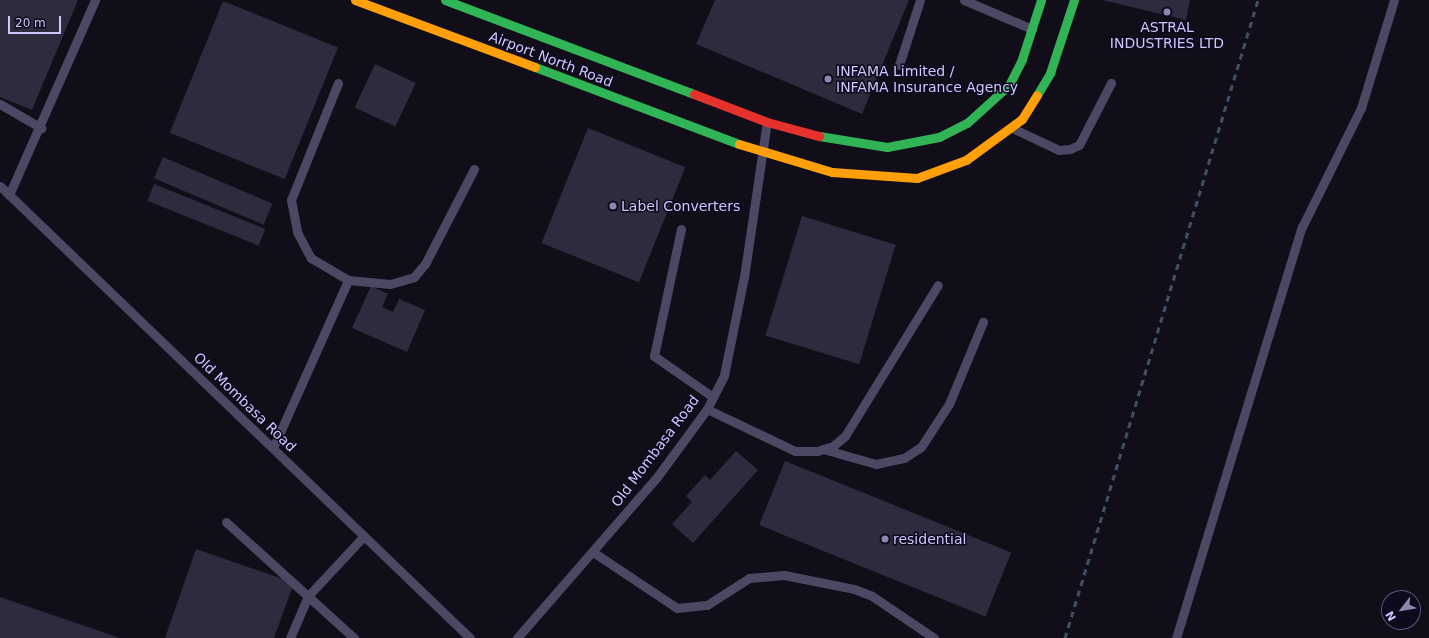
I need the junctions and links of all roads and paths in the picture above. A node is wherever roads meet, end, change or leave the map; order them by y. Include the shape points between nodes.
1 (95, 0) edge
2 (355, 0) edge
3 (446, 0) edge
4 (920, 0) edge
5 (964, 0) edge
6 (1041, 0) edge
7 (1074, 0) edge
8 (1394, 0) edge
9 (1033, 29) junction
10 (899, 65) dead end
11 (1111, 82) dead end
12 (338, 83) dead end
13 (0, 104) edge
14 (767, 122) junction
15 (41, 128) junction
16 (1012, 128) junction
17 (763, 153) junction
18 (474, 169) dead end
19 (0, 186) edge
20 (9, 195) junction
21 (681, 229) dead end
22 (348, 280) junction
23 (938, 285) dead end
24 (983, 322) dead end
25 (713, 397) junction
26 (707, 409) junction
27 (273, 448) junction
28 (823, 449) junction
29 (226, 522) dead end
30 (364, 536) junction
31 (593, 552) junction
32 (308, 596) junction
33 (290, 638) edge
34 (354, 638) edge
35 (470, 638) edge
36 (517, 638) edge
37 (934, 638) edge
38 (1176, 638) edge

1 - 15 lane
2 - 17 main road, Airport North Road
3 - 14 main road, Airport North Road
4 - 10 lane
5 - 9 lane
6 - 9 main road
7 - 16 main road via 1043,88
8 - 38 lane via 1361,108 1302,228
9 - 14 main road via 1009,85 966,123 939,137 901,147 878,147
11 - 16 lane via 1079,145 1070,150 1059,150
12 - 22 lane via 291,200 297,232 311,258
13 - 15 lane
14 - 17 lane, Old Mombasa Road
15 - 20 lane
16 - 17 main road via 966,160 917,178 854,176
17 - 25 lane, Old Mombasa Road via 732,348
18 - 22 lane via 425,264 414,277 390,284
19 - 20 lane, Old Mombasa Road
20 - 27 lane, Old Mombasa Road
21 - 25 lane via 654,356
22 - 27 lane
23 - 28 lane via 845,436
24 - 28 lane via 949,404 921,447 904,458 876,464
25 - 26 lane, Old Mombasa Road
26 - 28 lane via 776,445 795,451
26 - 31 lane, Old Mombasa Road via 657,477
27 - 30 lane, Old Mombasa Road
29 - 32 lane
30 - 32 lane
30 - 35 lane, Old Mombasa Road
31 - 36 lane, Old Mombasa Road
31 - 37 lane via 677,608 707,605 749,578 784,575 854,589 872,596
32 - 33 lane
32 - 34 lane

